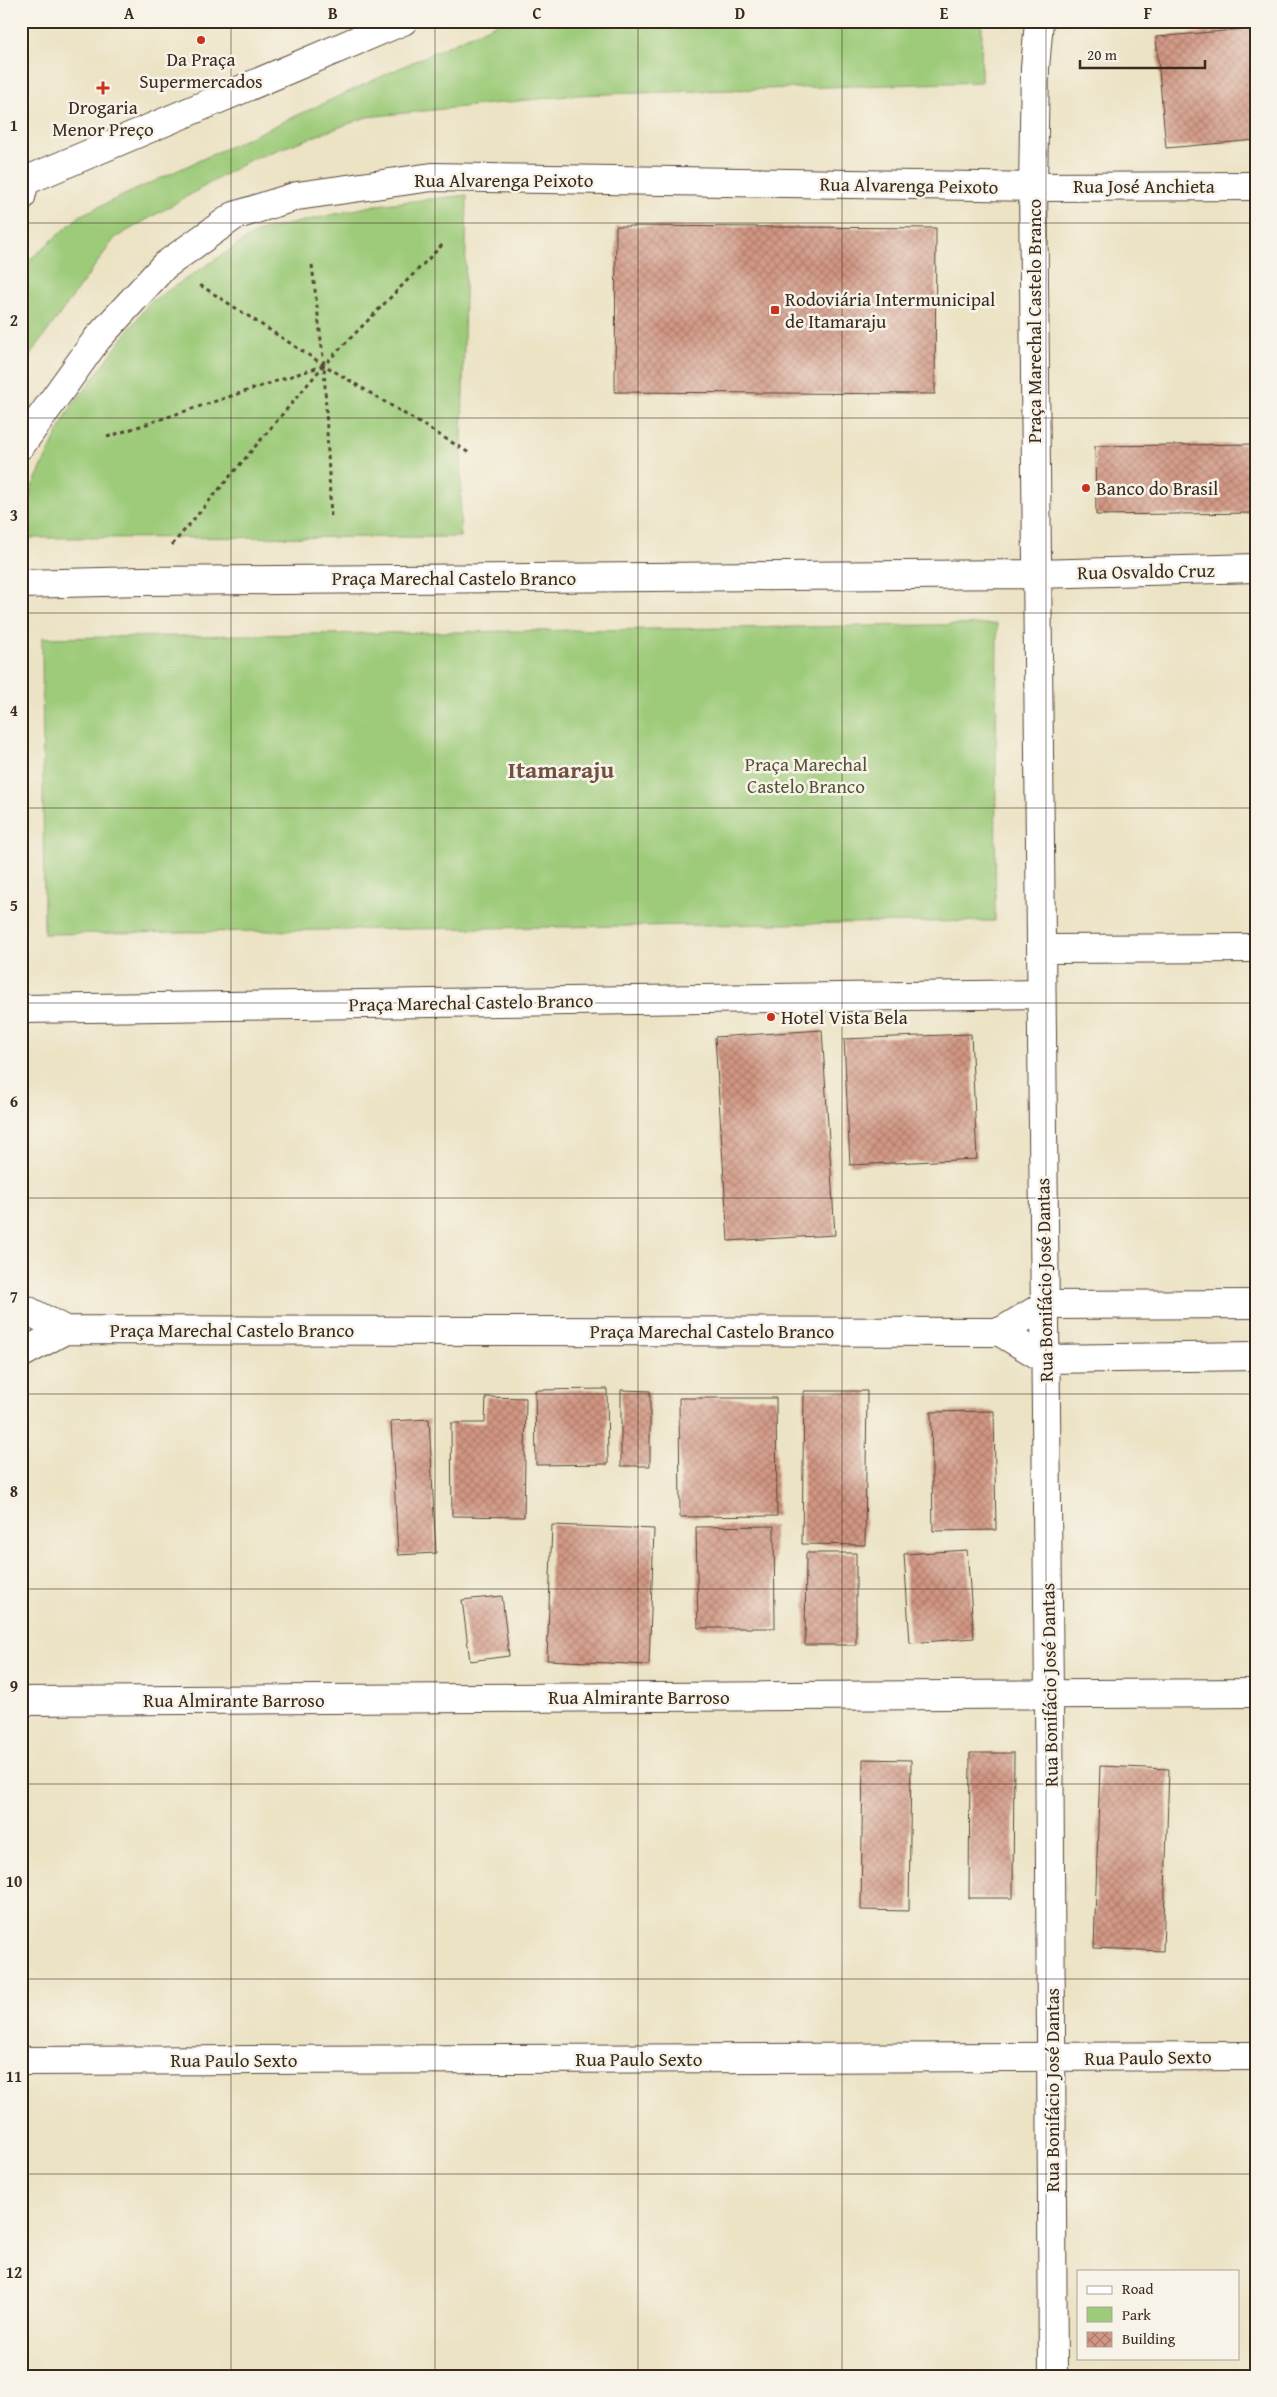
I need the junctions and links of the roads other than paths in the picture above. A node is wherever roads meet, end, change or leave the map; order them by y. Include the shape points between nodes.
1 (403, 21) edge
2 (1029, 21) edge
3 (1039, 21) edge
4 (1035, 68) junction
5 (1256, 186) edge
6 (1033, 187) junction
7 (23, 189) edge
8 (21, 445) edge
9 (1256, 568) edge
10 (1036, 574) junction
11 (21, 584) edge
12 (1256, 948) edge
13 (1041, 949) junction
14 (1041, 994) junction
15 (21, 1009) edge
16 (1256, 1304) edge
17 (1045, 1305) junction
18 (21, 1307) edge
19 (65, 1330) junction
20 (1000, 1332) junction
21 (21, 1354) edge
22 (1256, 1356) edge
23 (1045, 1359) junction
24 (1256, 1693) edge
25 (1049, 1695) junction
26 (21, 1701) edge
27 (1256, 2056) edge
28 (1052, 2058) junction
29 (21, 2061) edge
30 (1053, 2376) edge

1 - 7 street
2 - 4 street, Praça Marechal Castelo Branco
3 - 4 street, Praça Marechal Castelo Branco
4 - 6 street, Praça Marechal Castelo Branco
5 - 6 street, Rua José Anchieta
6 - 8 street, Rua Alvarenga Peixoto via 432,177 297,196 234,216 164,266 97,339
6 - 10 street, Praça Marechal Castelo Branco
9 - 10 street, Rua Osvaldo Cruz
10 - 11 street, Praça Marechal Castelo Branco
10 - 13 street, Praça Marechal Castelo Branco
12 - 13 street
13 - 14 street, Praça Marechal Castelo Branco
14 - 15 street, Praça Marechal Castelo Branco
14 - 17 street, Rua Bonifácio José Dantas
16 - 17 street
17 - 20 street
17 - 23 street, Rua Bonifácio José Dantas
18 - 19 street
19 - 20 street, Praça Marechal Castelo Branco
19 - 21 street
20 - 23 street
22 - 23 street
23 - 25 street, Rua Bonifácio José Dantas
24 - 25 street, Rua Almirante Barroso
25 - 26 street, Rua Almirante Barroso
25 - 28 street, Rua Bonifácio José Dantas
27 - 28 street, Rua Paulo Sexto
28 - 29 street, Rua Paulo Sexto
28 - 30 street, Rua Bonifácio José Dantas

